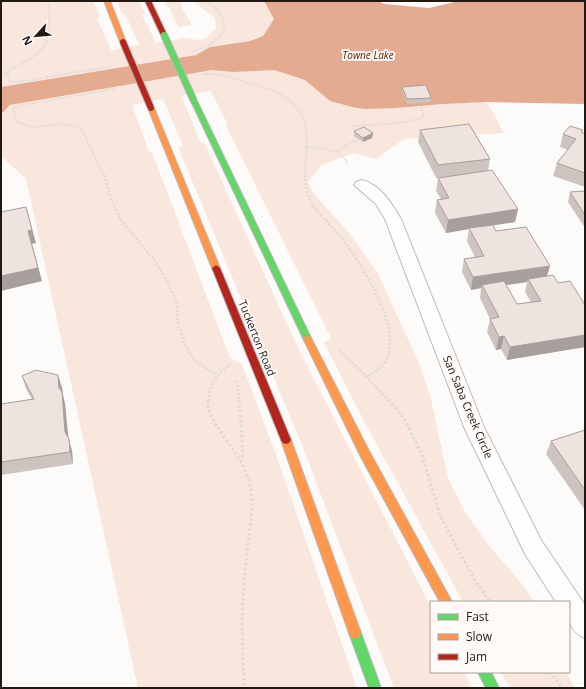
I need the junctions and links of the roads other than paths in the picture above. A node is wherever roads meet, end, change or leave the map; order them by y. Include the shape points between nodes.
1 (107, 1) edge
2 (148, 1) edge
3 (362, 185) dead end
4 (445, 601) edge
5 (569, 601) edge
6 (570, 603) edge
7 (585, 626) edge
8 (484, 673) edge
9 (375, 688) edge
10 (492, 688) edge

1 - 9 main road, Tuckerton Road, bridge via 292,455
2 - 4 main road, bridge via 322,369
3 - 5 street, San Saba Creek Circle via 382,201 392,219 474,427 533,547
6 - 7 street, San Saba Creek Circle
8 - 10 main road

